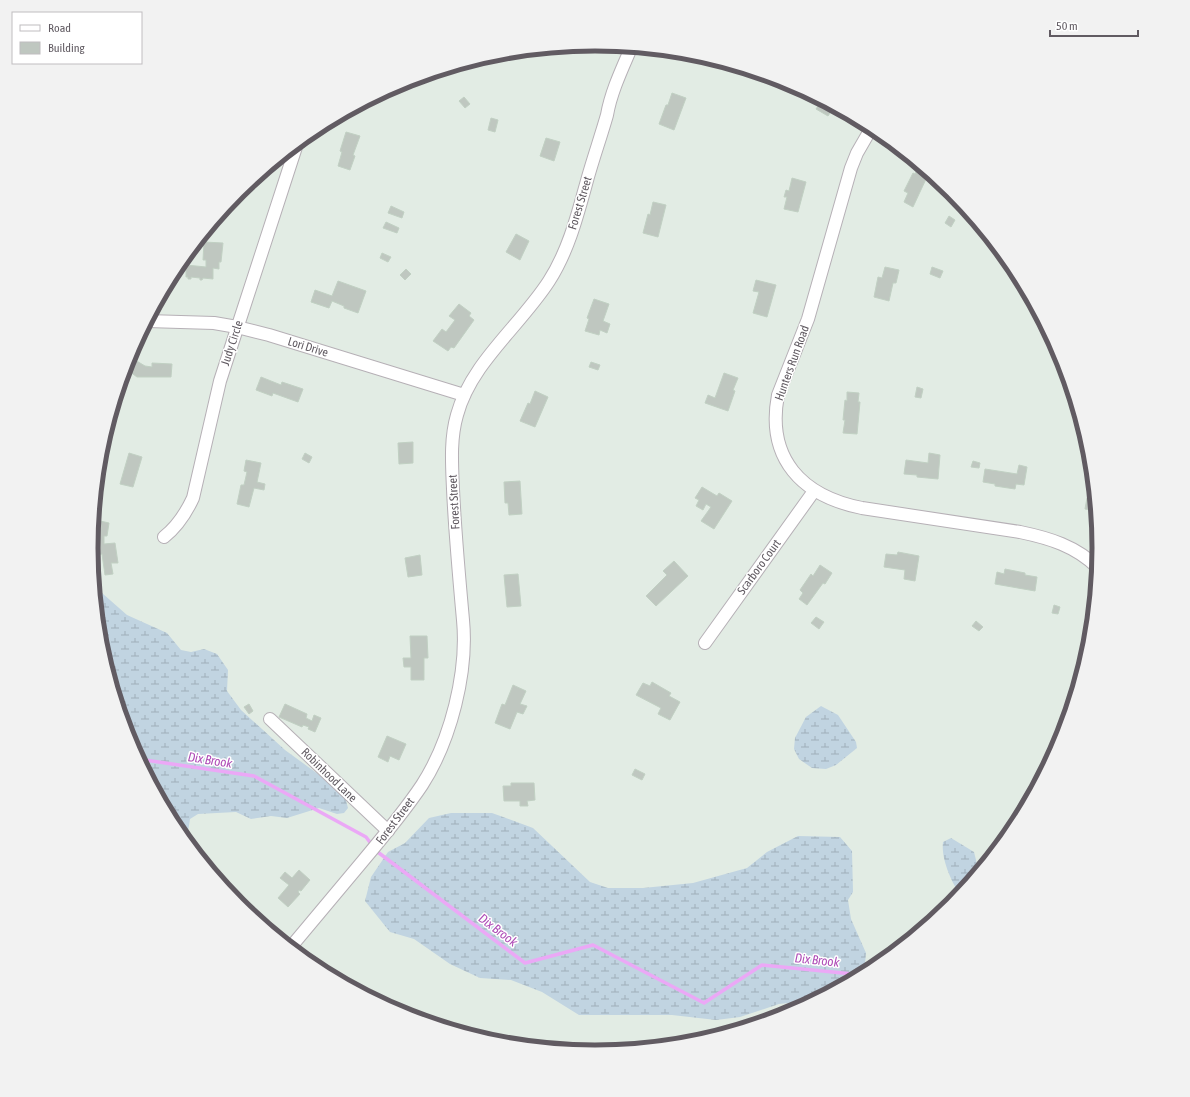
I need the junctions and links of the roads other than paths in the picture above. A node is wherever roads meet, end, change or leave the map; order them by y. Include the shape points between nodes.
1 (630, 52) edge
2 (868, 133) edge
3 (294, 152) edge
4 (153, 321) edge
5 (237, 327) junction
6 (464, 395) junction
7 (814, 491) junction
8 (164, 537) dead end
9 (1092, 562) edge
10 (705, 643) dead end
11 (270, 719) dead end
12 (384, 836) junction
13 (293, 944) edge

1 - 6 street, Forest Street via 608,105 578,214 560,263 548,283 477,373
2 - 7 street, Hunters Run Road via 851,168 808,319 776,406 777,436 784,456 796,475
3 - 5 street, Judy Circle
4 - 5 street, Lori Drive via 214,323
5 - 6 street, Lori Drive
5 - 8 street, Judy Circle via 216,396 193,498 179,522
6 - 12 street, Forest Street via 456,416 452,441 455,533 464,624 463,659 456,698 447,731 423,784
7 - 9 street, Hunters Run Road via 849,505 1045,537 1080,553
7 - 10 street, Scarboro Court
11 - 12 street, Robinhood Lane
12 - 13 street, Forest Street

